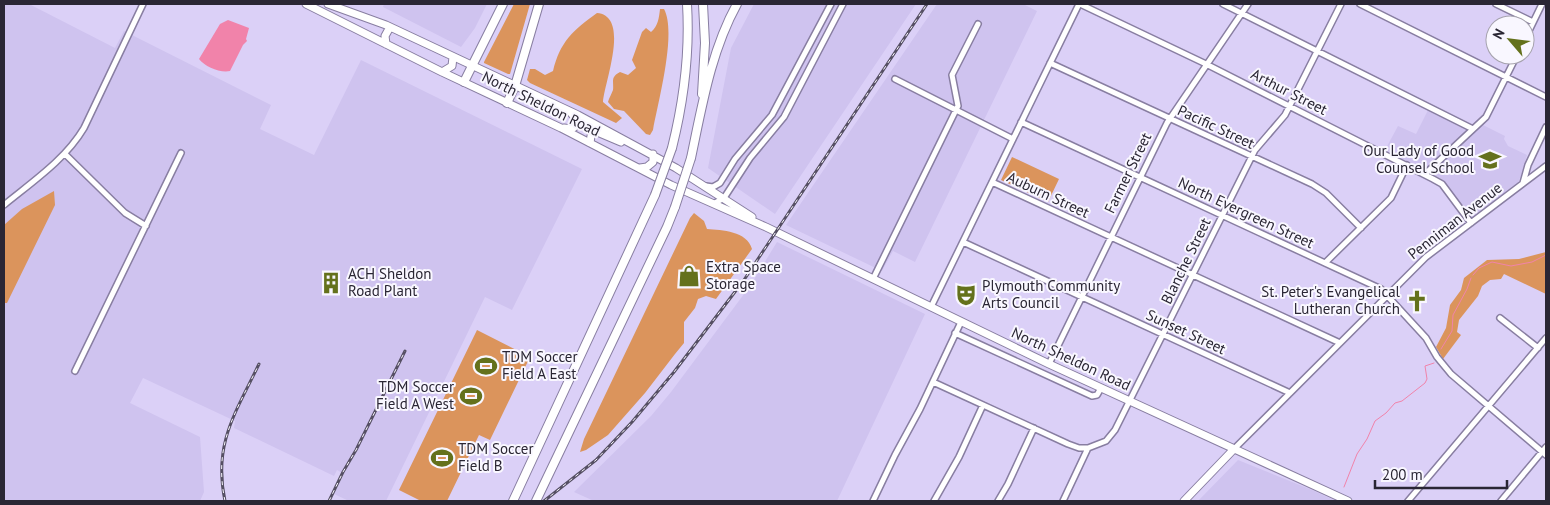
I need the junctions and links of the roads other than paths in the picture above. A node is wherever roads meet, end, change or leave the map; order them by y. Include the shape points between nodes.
1 (143, 4) edge
2 (306, 4) edge
3 (328, 4) edge
4 (503, 4) edge
5 (539, 4) edge
6 (687, 4) edge
7 (703, 4) edge
8 (737, 4) edge
9 (843, 4) edge
10 (1080, 4) edge
11 (1223, 4) edge
12 (1248, 4) edge
13 (1341, 4) edge
14 (1360, 4) edge
15 (1496, 4) edge
16 (1542, 4) edge
17 (830, 5) edge
18 (839, 11) junction
19 (1242, 12) junction
20 (1519, 15) edge
21 (1535, 18) edge
22 (978, 24) dead end
23 (390, 27) junction
24 (386, 44) junction
25 (1317, 52) junction
26 (454, 57) junction
27 (1050, 63) junction
28 (1206, 64) junction
29 (1512, 65) edge
30 (472, 66) junction
31 (442, 72) junction
32 (793, 76) junction
33 (1506, 77) junction
34 (895, 79) dead end
35 (802, 81) junction
36 (464, 82) junction
37 (515, 86) junction
38 (1546, 97) edge
39 (507, 103) junction
40 (1290, 107) junction
41 (568, 110) junction
42 (956, 110) junction
43 (1170, 119) junction
44 (1021, 122) junction
45 (1546, 127) edge
46 (561, 128) junction
47 (697, 128) junction
48 (1473, 129) junction
49 (1013, 139) junction
50 (750, 140) junction
51 (590, 143) junction
52 (642, 148) junction
53 (759, 148) junction
54 (182, 153) dead end
55 (65, 154) junction
56 (653, 154) junction
57 (1251, 157) junction
58 (1407, 166) junction
59 (1546, 166) edge
60 (639, 168) junction
61 (1425, 174) junction
62 (1140, 178) junction
63 (992, 182) junction
64 (1523, 184) junction
65 (705, 186) junction
66 (724, 198) junction
67 (715, 203) junction
68 (4, 205) edge
69 (1222, 216) junction
70 (1471, 223) junction
71 (146, 226) junction
72 (766, 227) junction
73 (1361, 228) junction
74 (1111, 238) junction
75 (963, 242) junction
76 (1325, 264) junction
77 (1193, 275) junction
78 (873, 279) junction
79 (1387, 296) junction
80 (1082, 297) junction
81 (931, 307) junction
82 (1500, 318) dead end
83 (960, 322) junction
84 (955, 334) junction
85 (1163, 335) junction
86 (1546, 338) edge
87 (1340, 343) junction
88 (1538, 348) junction
89 (1049, 364) junction
90 (75, 371) dead end
91 (933, 382) junction
92 (1101, 388) junction
93 (1290, 393) junction
94 (1130, 401) junction
95 (983, 404) junction
96 (1489, 406) junction
97 (1034, 428) junction
98 (1088, 448) junction
99 (1234, 449) junction
100 (1545, 451) edge
101 (513, 501) edge
102 (536, 501) edge
103 (873, 501) edge
104 (934, 501) edge
105 (998, 501) edge
106 (1063, 501) edge
107 (1184, 501) edge
108 (1348, 501) edge
109 (1408, 501) edge
110 (1500, 501) edge

1 - 55 street via 84,128
2 - 24 main road, North Sheldon Road
3 - 23 main road, North Sheldon Road
4 - 30 highway
5 - 37 highway
6 - 101 highway, bridge via 685,81 672,148 655,195
7 - 47 highway via 704,59
8 - 47 highway via 716,52
9 - 18 street
10 - 27 street
10 - 28 street, Arthur Street
11 - 19 street
12 - 19 street, Farmer Street
13 - 25 street, Blanche Street
14 - 33 street
15 - 20 street
16 - 21 street
17 - 18 street
17 - 32 street
18 - 35 street
19 - 25 street
19 - 28 street, Farmer Street
22 - 42 street via 952,75
23 - 24 main road
23 - 26 main road, North Sheldon Road
24 - 31 main road, North Sheldon Road
25 - 40 street, Blanche Street
25 - 48 street
26 - 30 main road, North Sheldon Road
26 - 31 main road via 452,66
27 - 43 street, Pacific Street
27 - 44 street
28 - 40 street, Arthur Street
28 - 43 street, Farmer Street
29 - 33 street
30 - 36 highway
30 - 37 main road, North Sheldon Road
31 - 36 main road, North Sheldon Road
32 - 35 street
32 - 50 street via 772,115
33 - 38 street
33 - 48 street via 1489,113
34 - 42 street
35 - 53 street via 781,121
36 - 39 main road, North Sheldon Road
37 - 39 highway
37 - 41 main road, North Sheldon Road
39 - 46 main road, North Sheldon Road
40 - 57 street, Blanche Street
40 - 58 street, Arthur Street
41 - 46 main road via 577,120 577,125 572,129
41 - 52 main road, North Sheldon Road
42 - 49 street
42 - 78 street
43 - 57 street, Pacific Street
43 - 62 street, Farmer Street
44 - 49 street
44 - 62 street, North Evergreen Street
45 - 64 street
46 - 51 main road, North Sheldon Road
47 - 102 highway, bridge via 675,207
48 - 61 street
49 - 63 street
50 - 53 street
50 - 65 street via 720,183 713,187
51 - 52 main road via 592,133 599,132 632,148
51 - 60 main road, North Sheldon Road
52 - 56 main road, North Sheldon Road
53 - 66 street
54 - 71 street
55 - 68 street
55 - 71 street via 125,213
56 - 60 main road via 651,165
56 - 65 main road, North Sheldon Road
57 - 69 street, Blanche Street
57 - 73 street, Pacific Street via 1320,189
58 - 61 street, Arthur Street
58 - 73 street via 1390,198
59 - 64 street, Penniman Avenue
60 - 67 main road, North Sheldon Road
61 - 70 street, Arthur Street via 1442,184
62 - 69 street, North Evergreen Street
62 - 74 street, Farmer Street
63 - 74 street, Auburn Street
63 - 75 street
64 - 70 street, Penniman Avenue
65 - 66 main road, North Sheldon Road
66 - 67 street
66 - 72 main road, North Sheldon Road
67 - 72 main road, North Sheldon Road
69 - 76 street, North Evergreen Street
69 - 77 street, Blanche Street
70 - 79 street, Penniman Avenue via 1426,257
71 - 90 street
72 - 78 main road, North Sheldon Road
73 - 76 street
74 - 77 street, Auburn Street
74 - 80 street, Farmer Street
75 - 80 street, Sunset Street
75 - 81 street
76 - 79 street, North Evergreen Street via 1381,290
77 - 85 street, Blanche Street
77 - 87 street, Auburn Street
78 - 81 main road, North Sheldon Road
79 - 87 street, Penniman Avenue
79 - 96 street, North Evergreen Street via 1426,338 1451,374
80 - 85 street, Sunset Street
80 - 89 street, Farmer Street
81 - 83 main road, North Sheldon Road
82 - 88 street
83 - 84 street
83 - 89 main road, North Sheldon Road
84 - 91 street
84 - 92 street via 1092,396 1097,395
85 - 93 street, Sunset Street
85 - 94 street, Blanche Street
86 - 88 street
87 - 93 street, Penniman Avenue
88 - 96 street
89 - 92 main road, North Sheldon Road
91 - 95 street
91 - 103 street
92 - 94 main road, North Sheldon Road
93 - 99 street, Penniman Avenue
94 - 98 street, Blanche Street via 1111,437
94 - 99 main road, North Sheldon Road
95 - 97 street
95 - 104 street
96 - 100 street, North Evergreen Street
96 - 109 street
97 - 98 street via 1079,448
97 - 105 street
98 - 106 street
99 - 107 main road
99 - 108 main road, North Sheldon Road
100 - 110 street

